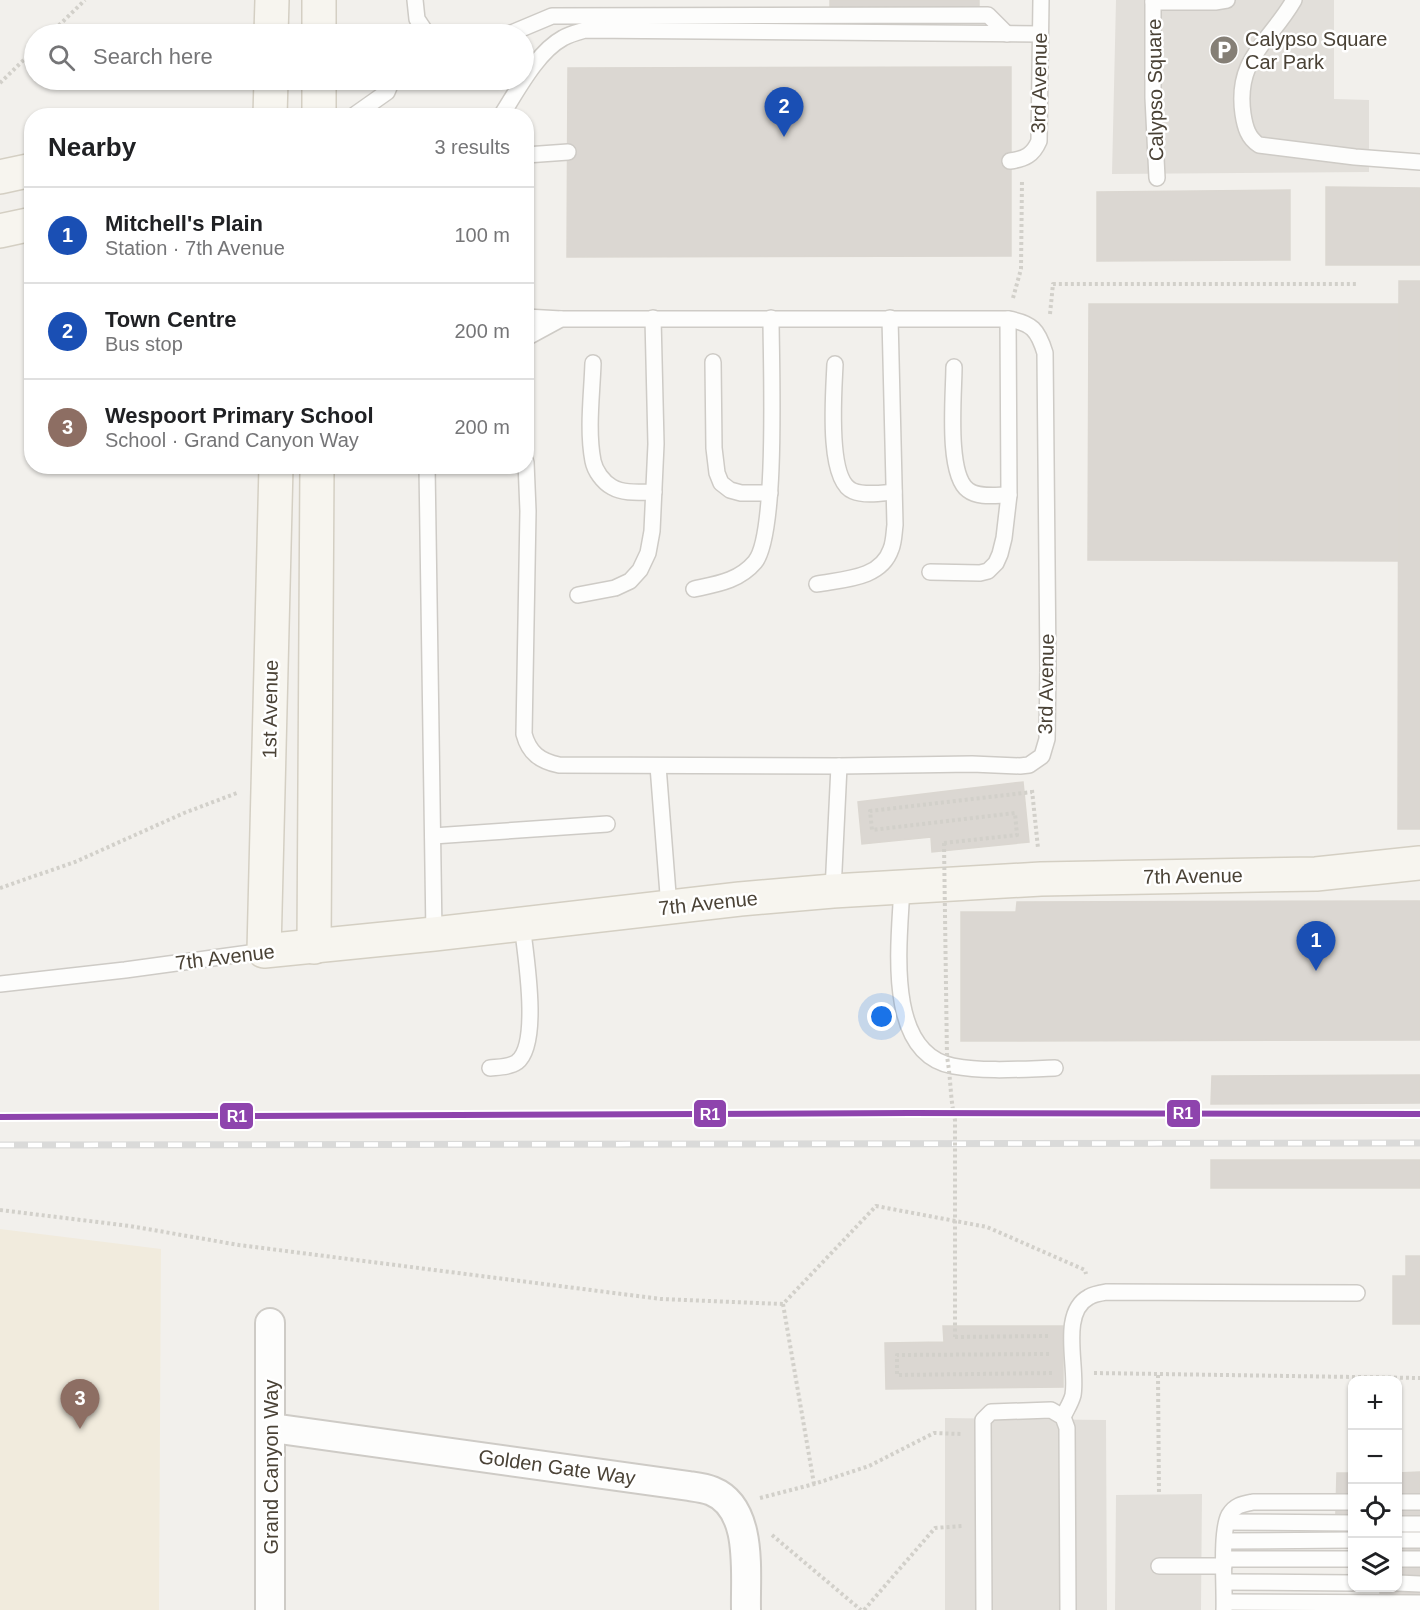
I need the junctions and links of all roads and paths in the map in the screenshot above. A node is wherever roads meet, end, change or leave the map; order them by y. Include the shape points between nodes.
1 (85, 0) edge
2 (272, 0) edge
3 (319, 0) edge
4 (415, 0) edge
5 (1041, 0) edge
6 (1227, 0) edge
7 (1294, 0) edge
8 (1153, 1) edge
9 (417, 19) junction
10 (60, 24) edge
11 (272, 24) edge
12 (319, 24) edge
13 (415, 24) edge
14 (420, 24) edge
15 (533, 24) edge
16 (1007, 34) junction
17 (1040, 34) junction
18 (24, 60) edge
19 (534, 67) edge
20 (0, 83) edge
21 (271, 90) edge
22 (319, 90) edge
23 (388, 90) edge
24 (517, 90) edge
25 (270, 108) edge
26 (319, 108) edge
27 (364, 108) edge
28 (506, 108) edge
29 (567, 152) dead end
30 (534, 154) edge
31 (1016, 160) joint
32 (1420, 162) edge
33 (24, 172) edge
34 (0, 177) edge
35 (1157, 178) dead end
36 (24, 226) edge
37 (0, 231) edge
38 (1357, 284) dead end
39 (534, 317) edge
40 (653, 318) junction
41 (771, 318) junction
42 (890, 318) junction
43 (561, 319) junction
44 (1008, 319) junction
45 (534, 334) edge
46 (1045, 353) junction
47 (713, 362) dead end
48 (593, 363) dead end
49 (835, 363) dead end
50 (954, 367) dead end
51 (276, 474) edge
52 (317, 474) edge
53 (427, 474) edge
54 (526, 474) edge
55 (654, 492) junction
56 (894, 492) junction
57 (770, 493) junction
58 (1009, 495) junction
59 (930, 572) dead end
60 (817, 584) dead end
61 (694, 590) dead end
62 (578, 595) dead end
63 (1029, 765) junction
64 (658, 766) junction
65 (839, 766) junction
66 (244, 790) dead end
67 (1032, 792) junction
68 (607, 824) dead end
69 (433, 836) junction
70 (1420, 863) edge
71 (1041, 879) junction
72 (902, 886) junction
73 (0, 888) edge
74 (833, 891) junction
75 (669, 907) junction
76 (522, 924) junction
77 (434, 934) junction
78 (314, 947) junction
79 (264, 951) junction
80 (0, 984) edge
81 (490, 1068) dead end
82 (1055, 1068) dead end
83 (0, 1210) edge
84 (1357, 1293) dead end
85 (1090, 1295) junction
86 (783, 1304) junction
87 (270, 1323) dead end
88 (1073, 1372) junction
89 (1158, 1375) junction
90 (1420, 1378) edge
91 (1063, 1417) junction
92 (272, 1428) junction
93 (983, 1434) junction
94 (814, 1484) junction
95 (1159, 1494) dead end
96 (726, 1500) junction
97 (1348, 1502) edge
98 (1402, 1502) edge
99 (1420, 1502) edge
100 (1227, 1522) junction
101 (1348, 1523) edge
102 (1402, 1524) edge
103 (1420, 1524) edge
104 (984, 1525) junction
105 (742, 1531) junction
106 (1348, 1540) edge
107 (1402, 1540) edge
108 (1420, 1540) edge
109 (1225, 1541) junction
110 (1348, 1559) edge
111 (1402, 1559) edge
112 (1420, 1559) edge
113 (1224, 1563) junction
114 (1159, 1566) dead end
115 (1225, 1582) junction
116 (1348, 1583) edge
117 (1402, 1583) edge
118 (1420, 1584) edge
119 (1420, 1603) edge
120 (1224, 1606) edge
121 (270, 1610) edge
122 (746, 1610) edge
123 (863, 1610) edge
124 (984, 1610) edge
125 (1068, 1610) edge

1 - 10 path
2 - 11 street
3 - 12 street
4 - 9 lane
5 - 17 lane, 3rd Avenue
6 - 8 lane, Calypso Square
7 - 32 lane via 1251,60 1244,79 1244,125 1251,140 1259,145
8 - 35 lane, Calypso Square
9 - 13 lane
9 - 14 lane
15 - 16 lane via 552,16 988,15
16 - 17 lane
16 - 19 lane via 585,30 563,38
17 - 31 lane, 3rd Avenue via 1039,141 1034,152
18 - 20 path
21 - 25 street
22 - 26 street
23 - 27 lane
24 - 28 lane
29 - 30 lane
31 - 44 path via 1021,269
33 - 34 street
36 - 37 street
38 - 46 path via 1053,284
39 - 43 lane
40 - 41 lane
40 - 43 lane
40 - 55 lane
41 - 42 lane
41 - 57 lane
42 - 44 lane
42 - 56 lane
43 - 45 lane
44 - 46 lane via 1032,327
44 - 58 lane
46 - 63 lane, 3rd Avenue via 1047,739 1042,756
47 - 57 lane via 714,448 721,483 741,493
48 - 55 lane via 593,464 610,486 622,491
49 - 56 lane via 834,448 838,474 844,485 861,494
50 - 58 lane via 956,472 967,490 975,494
51 - 79 street, 1st Avenue
52 - 78 street
53 - 69 lane
54 - 64 lane via 527,746 545,762 559,765
55 - 62 lane via 652,531 640,570 630,581 615,588
56 - 60 lane via 895,525 892,548 885,562 864,575
57 - 61 lane via 766,539 757,560 742,575
58 - 59 lane via 1000,554 988,571
63 - 65 lane
63 - 67 path
64 - 65 lane
64 - 75 lane
65 - 74 lane
66 - 73 path via 75,862
67 - 71 path
67 - 88 path, bridge via 870,811 872,830 1016,813 1017,835 944,843 947,1057 955,1119 955,1337 1052,1336 1052,1354 897,1355 897,1375
68 - 69 lane
69 - 77 lane
70 - 71 street, 7th Avenue via 1316,874
71 - 72 street, 7th Avenue
72 - 74 street, 7th Avenue
72 - 82 lane via 899,982 905,1017 918,1044 930,1057 952,1066
74 - 75 street, 7th Avenue
75 - 76 street, 7th Avenue
76 - 77 street, 7th Avenue
76 - 81 lane via 531,1012 527,1050 509,1066
77 - 78 street, 7th Avenue
78 - 79 street, 7th Avenue
79 - 80 lane, 7th Avenue
83 - 86 path via 661,1299
84 - 85 lane
85 - 86 path via 1085,1270 987,1227 876,1206
85 - 88 lane via 1073,1320
86 - 94 path
87 - 92 street, Grand Canyon Way
88 - 89 path
88 - 91 lane via 1073,1396
89 - 90 path
89 - 95 path
91 - 93 lane via 1051,1410 991,1412 983,1420
91 - 125 lane via 1067,1428
92 - 96 street, Golden Gate Way via 689,1486 713,1491
92 - 121 street, Grand Canyon Way
93 - 94 path via 934,1433 869,1466
93 - 104 lane
94 - 96 path via 755,1500
96 - 105 street
97 - 100 lane via 1253,1502 1238,1505
98 - 99 lane
100 - 101 lane
100 - 109 lane
102 - 103 lane
104 - 123 path via 935,1528
104 - 124 lane
105 - 122 street
105 - 123 path via 767,1531
106 - 109 lane
107 - 108 lane
109 - 113 lane
110 - 113 lane
111 - 112 lane
113 - 114 lane
113 - 115 lane
115 - 116 lane
115 - 120 lane
117 - 118 lane
119 - 120 lane

